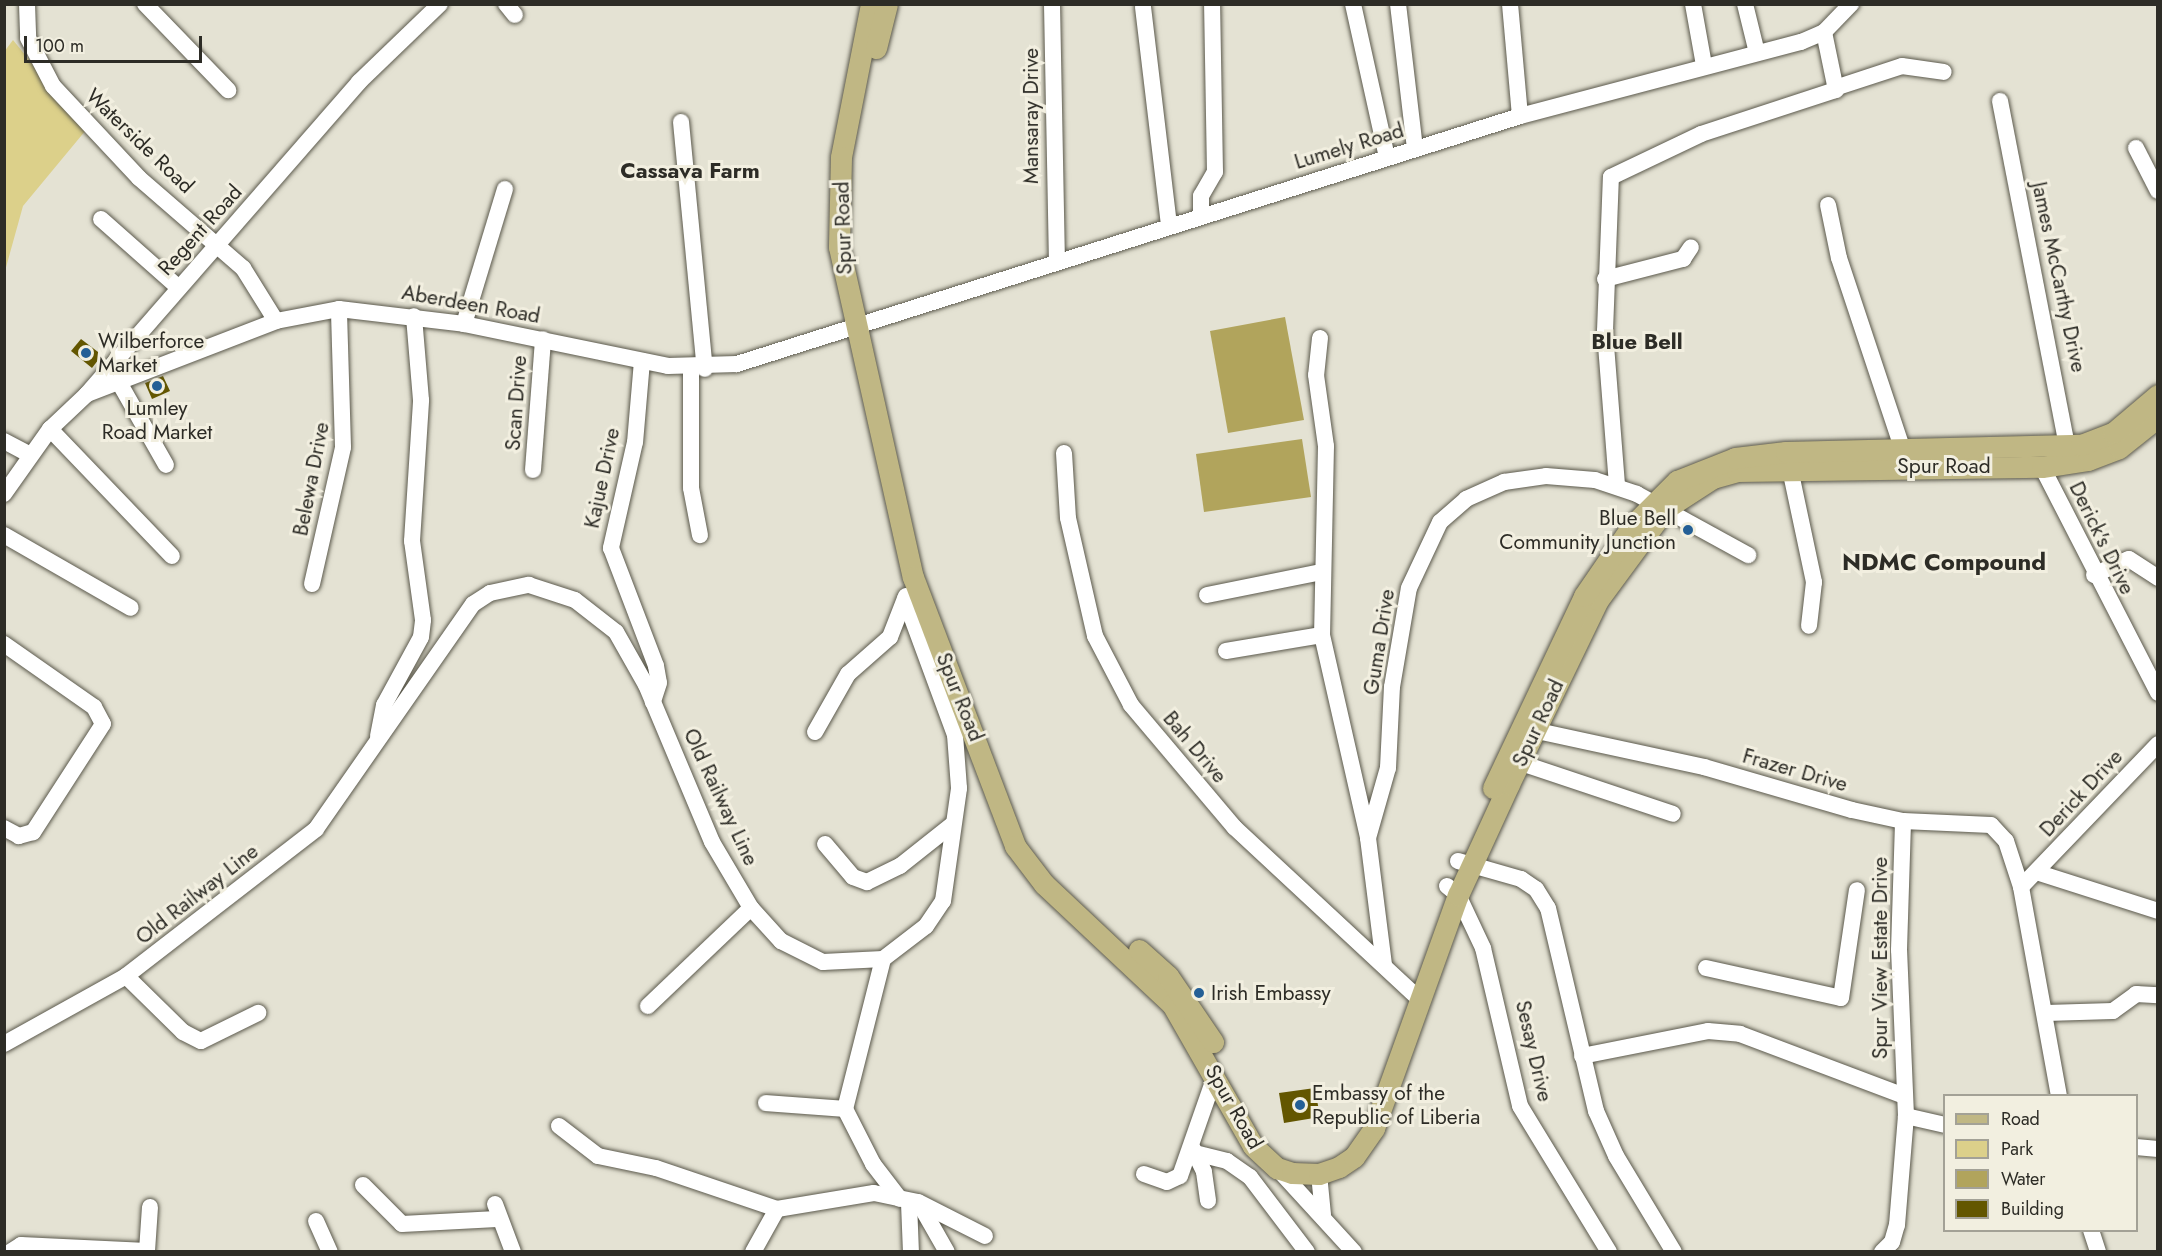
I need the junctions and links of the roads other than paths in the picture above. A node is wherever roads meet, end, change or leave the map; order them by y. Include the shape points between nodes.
1 (27, 4) edge
2 (145, 4) edge
3 (440, 4) edge
4 (871, 4) edge
5 (887, 4) edge
6 (1052, 4) edge
7 (1212, 4) edge
8 (1353, 4) edge
9 (1398, 4) edge
10 (1510, 4) edge
11 (1693, 4) edge
12 (1745, 4) edge
13 (1851, 4) edge
14 (1143, 6) dead end
15 (1824, 32) junction
16 (1757, 53) junction
17 (1704, 65) junction
18 (863, 70) junction
19 (1944, 72) dead end
20 (1838, 87) junction
21 (228, 90) dead end
22 (2000, 101) dead end
23 (1520, 116) junction
24 (681, 122) dead end
25 (2136, 148) dead end
26 (1416, 149) junction
27 (1387, 157) junction
28 (506, 189) dead end
29 (2157, 191) edge
30 (1828, 205) dead end
31 (1201, 216) junction
32 (101, 219) dead end
33 (1169, 226) junction
34 (219, 244) junction
35 (1691, 247) dead end
36 (1057, 262) junction
37 (1605, 279) junction
38 (179, 288) junction
39 (339, 309) junction
40 (414, 316) junction
41 (276, 321) junction
42 (464, 324) junction
43 (860, 324) junction
44 (1320, 338) dead end
45 (543, 339) junction
46 (642, 361) junction
47 (698, 369) junction
48 (120, 384) junction
49 (87, 394) junction
50 (2157, 395) edge
51 (2157, 417) edge
52 (50, 429) junction
53 (4, 441) edge
54 (1064, 453) dead end
55 (28, 454) junction
56 (2069, 455) junction
57 (1906, 458) junction
58 (166, 465) dead end
59 (2042, 467) junction
60 (1790, 469) junction
61 (533, 470) dead end
62 (1617, 485) junction
63 (4, 494) edge
64 (1659, 506) junction
65 (4, 535) edge
66 (700, 535) dead end
67 (1748, 555) dead end
68 (172, 556) dead end
69 (1321, 572) junction
70 (2094, 575) junction
71 (913, 577) junction
72 (2157, 578) edge
73 (312, 584) dead end
74 (1207, 595) dead end
75 (905, 599) junction
76 (131, 608) dead end
77 (1809, 626) dead end
78 (1322, 635) junction
79 (4, 644) edge
80 (1226, 651) dead end
81 (2157, 693) edge
82 (653, 702) junction
83 (1527, 729) junction
84 (815, 732) dead end
85 (378, 736) junction
86 (2157, 744) edge
87 (1521, 763) junction
88 (1503, 781) junction
89 (1673, 814) dead end
90 (1904, 821) junction
91 (953, 824) junction
92 (4, 828) edge
93 (1368, 838) junction
94 (825, 844) dead end
95 (1465, 864) junction
96 (2036, 872) junction
97 (1049, 879) junction
98 (2021, 887) junction
99 (1857, 890) dead end
100 (1452, 891) junction
101 (751, 908) junction
102 (2157, 911) edge
103 (883, 959) junction
104 (1384, 965) junction
105 (1706, 968) dead end
106 (126, 976) junction
107 (1412, 995) junction
108 (2157, 995) edge
109 (648, 1006) dead end
110 (258, 1013) dead end
111 (2046, 1013) junction
112 (4, 1044) edge
113 (1394, 1048) junction
114 (1582, 1056) junction
115 (1215, 1076) junction
116 (2059, 1094) edge
117 (1904, 1096) junction
118 (766, 1103) dead end
119 (845, 1109) junction
120 (1906, 1116) junction
121 (1943, 1125) edge
122 (559, 1126) dead end
123 (2138, 1147) edge
124 (2157, 1149) edge
125 (1196, 1151) junction
126 (1277, 1168) junction
127 (1144, 1174) dead end
128 (1319, 1174) junction
129 (363, 1185) dead end
130 (909, 1201) junction
131 (1208, 1201) dead end
132 (150, 1207) dead end
133 (777, 1209) junction
134 (1323, 1215) junction
135 (316, 1221) dead end
136 (2092, 1232) edge
137 (984, 1236) dead end
138 (1893, 1248) edge
139 (10, 1251) edge
140 (330, 1251) edge
141 (513, 1251) edge
142 (753, 1251) edge
143 (910, 1251) edge
144 (947, 1251) edge
145 (1307, 1251) edge
146 (1354, 1251) edge
147 (1609, 1251) edge
148 (1674, 1251) edge
149 (2098, 1251) edge

1 - 34 street, Waterside Road via 28,38 53,86 139,178
2 - 21 street
3 - 34 street, Regent Road via 359,82
4 - 18 main road, Spur Road
5 - 18 main road, Spur Road
6 - 36 street, Mansaray Drive
7 - 31 street via 1215,172 1202,196
8 - 27 street
9 - 26 street
10 - 23 street
11 - 17 street
12 - 16 street
13 - 15 street, Lumely Road
14 - 33 street
15 - 16 street, Lumely Road
15 - 20 street
16 - 17 street, Lumely Road
17 - 23 street, Lumely Road
18 - 43 main road, Spur Road via 851,205
19 - 20 street via 1902,66
20 - 37 street via 1701,134 1616,172 1609,185
22 - 56 street, James McCarthy Drive
23 - 26 street, Lumely Road
24 - 47 street
25 - 29 street
26 - 27 street, Lumely Road
27 - 31 street, Lumely Road
28 - 42 street
30 - 57 street via 1839,258
31 - 33 street, Lumely Road
32 - 38 street
33 - 36 street, Lumely Road
34 - 38 street, Regent Road
34 - 41 street, Waterside Road via 243,268
35 - 37 street via 1683,259
36 - 43 street, Lumely Road
37 - 62 street via 1609,436
38 - 49 street, Regent Road
39 - 40 street, Aberdeen Road
39 - 41 street, Aberdeen Road
39 - 73 street, Belewa Drive via 344,436
40 - 42 street, Aberdeen Road
40 - 85 street, Old Railway Line via 421,400 412,541 421,637 384,705
41 - 48 street, Aberdeen Road
42 - 45 street, Aberdeen Road
43 - 47 street, Aberdeen Road via 774,354
43 - 71 main road, Spur Road
43 - 97 main road, Spur Road via 928,577 1019,827
44 - 69 street via 1316,375 1326,446
45 - 46 street, Aberdeen Road
45 - 61 street, Scan Drive
46 - 47 street, Aberdeen Road
46 - 82 street, Kajue Drive via 635,442 611,548 656,666 659,683
47 - 66 street via 691,488
48 - 49 street, Aberdeen Road
48 - 58 street
49 - 52 street, Regent Road
50 - 56 main road, Spur Road via 2113,434
51 - 56 main road, Spur Road via 2119,448
52 - 55 street, Regent Road
52 - 68 street
53 - 55 street
54 - 104 street, Bah Drive via 1075,547 1095,636 1117,684 1234,827
55 - 63 street, Regent Road
56 - 57 main road, Spur Road
56 - 59 main road, Spur Road
57 - 59 main road, Spur Road
57 - 60 main road, Spur Road
57 - 64 main road, Spur Road via 1735,458 1677,481
59 - 70 street, Derick's Drive
60 - 64 main road, Spur Road via 1713,478
60 - 77 street via 1814,582
62 - 64 street, Guma Drive
62 - 93 street, Guma Drive via 1546,476 1504,482 1466,499 1440,522 1418,564 1402,619 1388,768
64 - 67 street, Guma Drive
64 - 83 main road, Spur Road via 1606,562
65 - 76 street
69 - 74 street
69 - 78 street
70 - 72 street via 2129,559
70 - 81 street, Derick's Drive
71 - 75 street
71 - 97 main road, Spur Road via 964,702 1002,818 1015,846
75 - 84 street via 890,637 848,674
75 - 91 street, Old Railway Line via 955,735 960,763
78 - 80 street
78 - 93 street
79 - 92 street via 94,707 103,724 33,832 19,836
82 - 85 street, Old Railway Line via 616,632 599,615 547,588 530,585 490,593 473,604
82 - 101 street, Old Railway Line via 712,842
83 - 87 main road, Spur Road
83 - 88 main road, Spur Road
83 - 90 street, Frazer Drive via 1704,767
85 - 106 street, Old Railway Line via 345,792 316,829
86 - 96 street, Derick Drive
87 - 88 main road, Spur Road
87 - 89 street
88 - 95 main road, Spur Road
90 - 98 street, Frazer Drive via 1991,825 2006,841
90 - 117 street, Spur View Estate Drive via 1899,950
91 - 94 street via 900,866 867,882 853,878
91 - 103 street, Old Railway Line via 943,902 926,926
93 - 104 street
95 - 100 main road, Spur Road
95 - 114 street via 1521,879 1536,889 1548,908
96 - 98 street, Derick Drive
96 - 102 street
97 - 113 main road, Spur Road via 1168,976 1209,1033 1259,1130 1283,1155 1310,1160 1341,1149 1362,1120
97 - 115 main road, Spur Road via 1145,974 1195,1038
98 - 111 street, Frazer Drive
99 - 105 street via 1841,998
100 - 107 main road, Spur Road
100 - 147 street, Sesay Drive via 1495,987 1520,1106
101 - 103 street, Old Railway Line via 801,956 849,964
101 - 109 street
103 - 119 street
104 - 107 street, Bah Drive
106 - 110 street via 183,1032 201,1041
106 - 112 street, Old Railway Line
107 - 113 main road, Spur Road
108 - 111 street via 2136,994 2113,1011
111 - 116 street, Frazer Drive
113 - 128 main road, Spur Road via 1365,1144 1339,1167
114 - 117 street, Spur View Estate Drive via 1708,1031 1740,1034
114 - 148 street via 1605,1135
115 - 125 street
115 - 126 main road, Spur Road via 1253,1146
117 - 120 street, Spur View Estate Drive
118 - 119 street
119 - 130 street via 873,1164
120 - 121 street
120 - 138 street, Spur View Estate Drive
122 - 133 street via 598,1156 656,1168
123 - 124 street
125 - 127 street via 1175,1182
125 - 131 street
125 - 145 street via 1227,1161 1250,1177
126 - 128 main road, Spur Road
126 - 134 street
128 - 134 street
129 - 141 street via 402,1224 496,1211
130 - 133 street via 854,1194
130 - 137 street
130 - 143 street
130 - 144 street
132 - 139 street via 147,1251 21,1245
133 - 142 street
134 - 146 street
135 - 140 street
136 - 149 street

